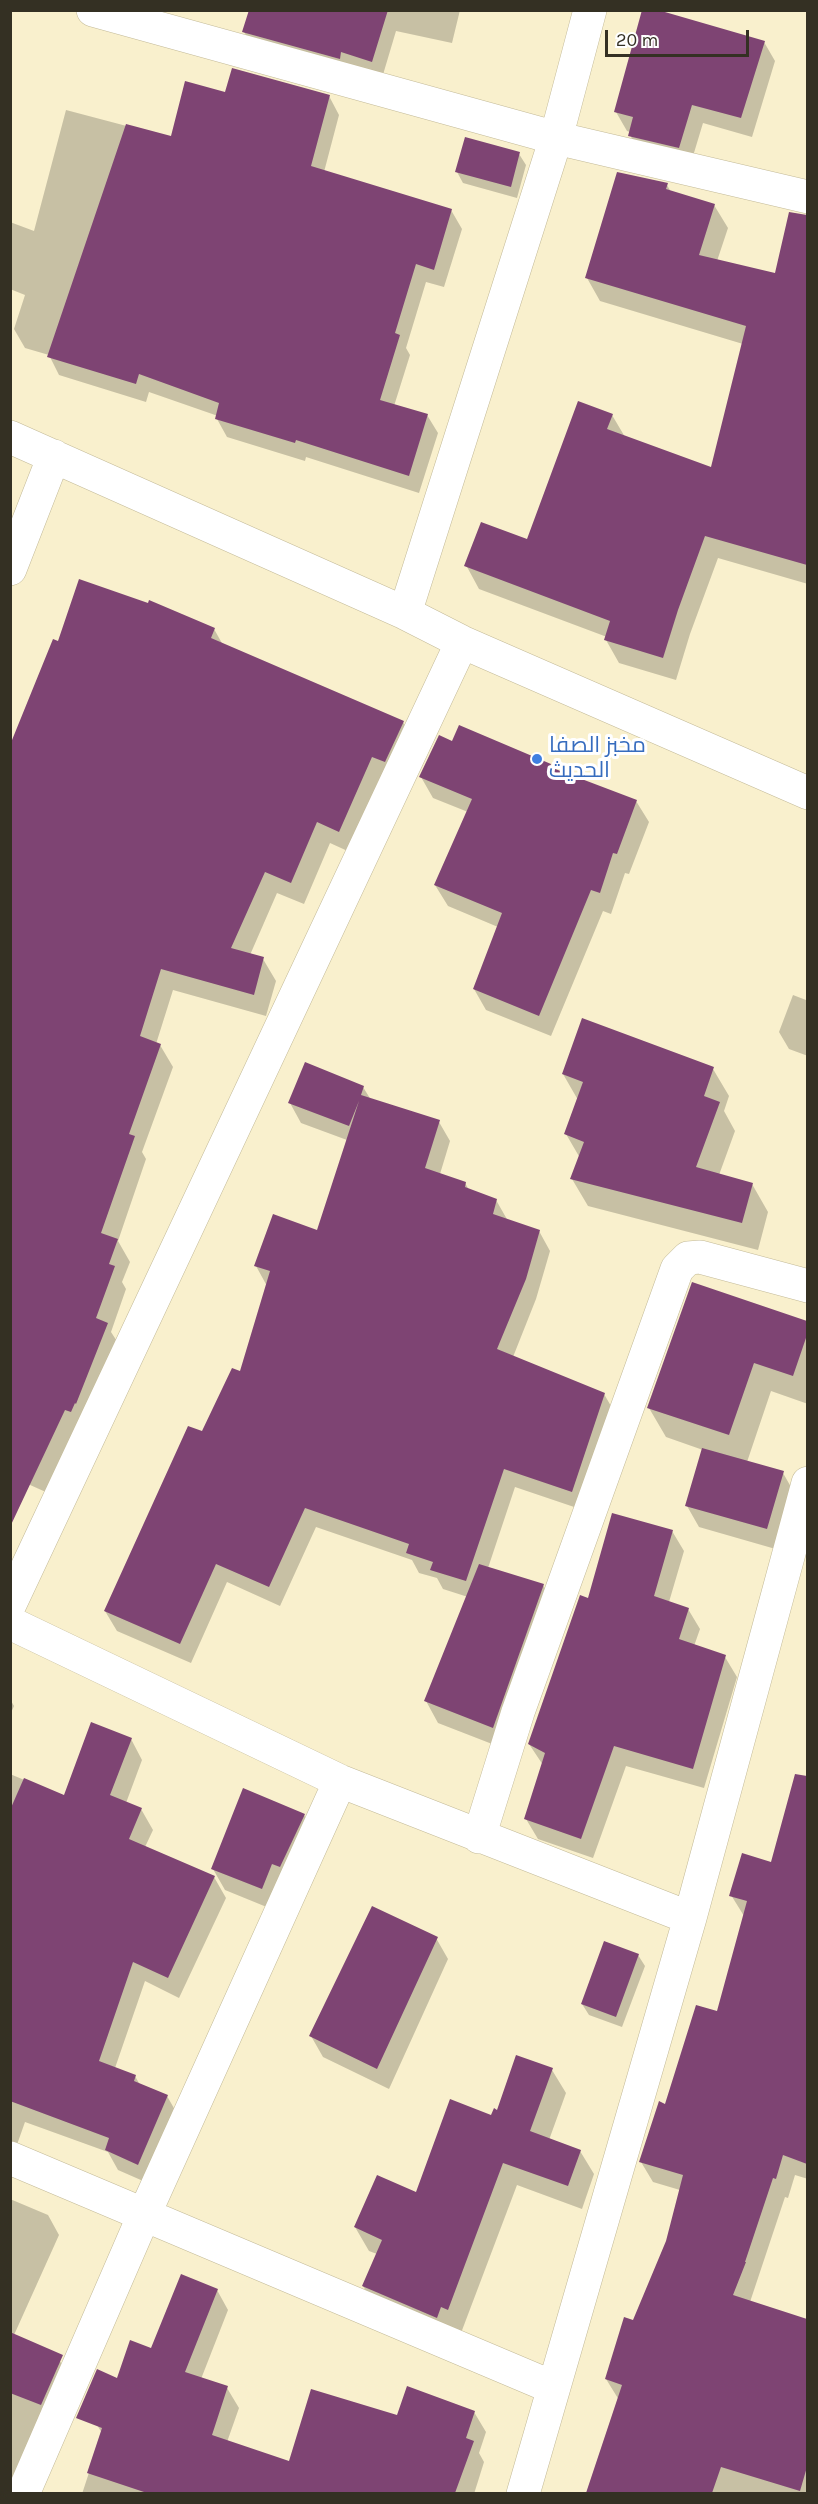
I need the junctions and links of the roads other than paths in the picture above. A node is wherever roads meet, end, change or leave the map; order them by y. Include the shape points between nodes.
1 (93, 10) edge
2 (590, 10) edge
3 (556, 138) junction
4 (807, 197) edge
5 (10, 437) edge
6 (54, 456) junction
7 (10, 569) edge
8 (405, 613) junction
9 (462, 642) junction
10 (807, 793) edge
11 (807, 1286) edge
12 (807, 1483) edge
13 (10, 1604) edge
14 (10, 1623) edge
15 (340, 1781) junction
16 (479, 1837) junction
17 (690, 1918) junction
18 (10, 2158) edge
19 (144, 2215) junction
20 (552, 2388) junction
21 (23, 2493) edge
22 (523, 2493) edge

1 - 3 street
2 - 3 street
3 - 4 street
3 - 8 street
5 - 6 street
6 - 7 street
6 - 8 street
8 - 9 street
9 - 10 street
9 - 13 street
11 - 16 street via 700,1257 688,1258 677,1269 518,1712
12 - 17 street
14 - 15 street
15 - 16 street
15 - 19 street
16 - 17 street
17 - 20 street
18 - 19 street
19 - 20 street
19 - 21 street
20 - 22 street

